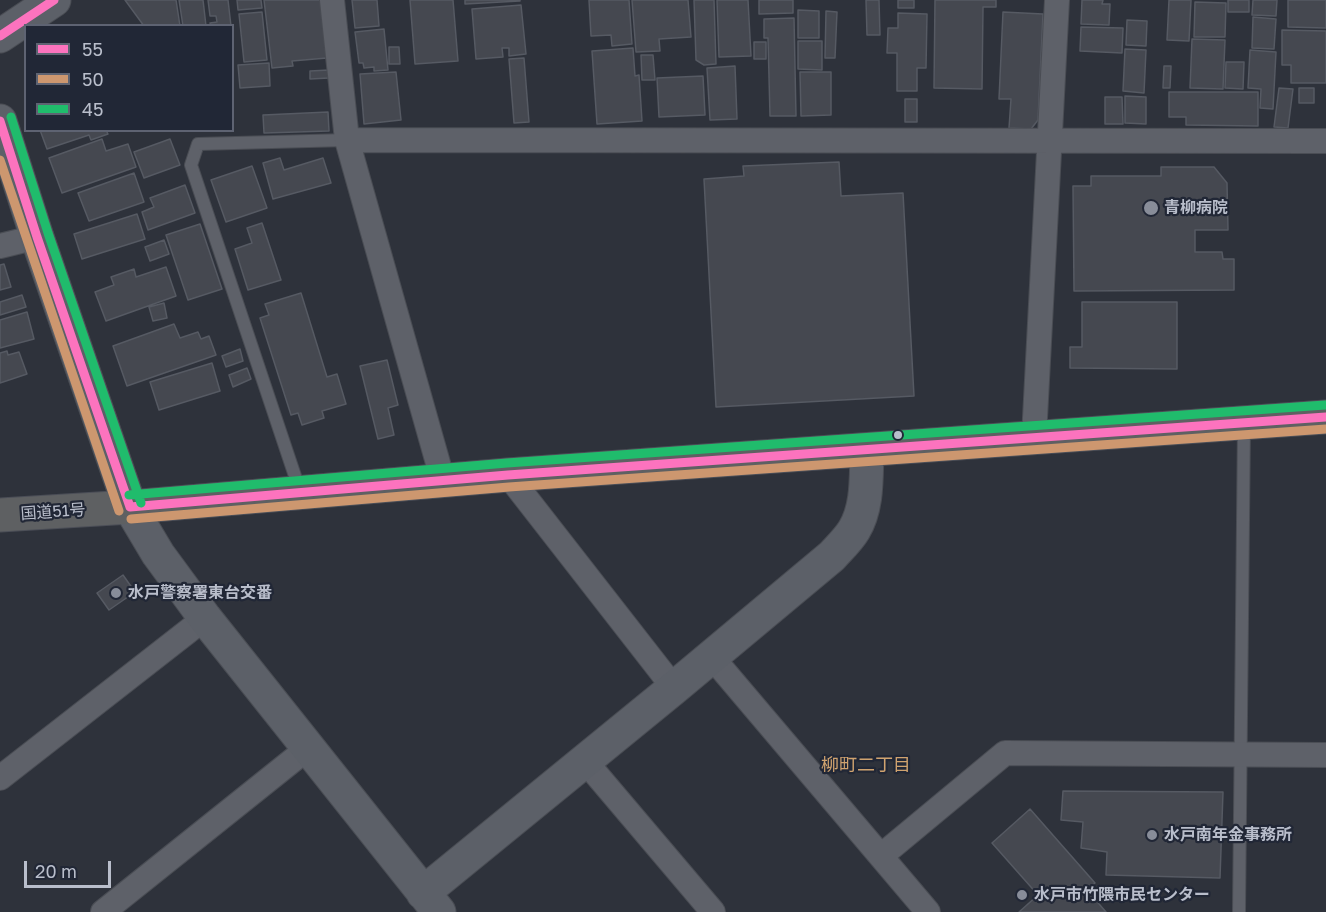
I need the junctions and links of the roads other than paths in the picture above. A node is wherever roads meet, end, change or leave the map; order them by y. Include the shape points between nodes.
1 (54, 0) edge
2 (332, 0) edge
3 (1058, 0) edge
4 (0, 36) edge
5 (0, 122) edge
6 (347, 140) junction
7 (1050, 141) junction
8 (1326, 141) edge
9 (37, 237) junction
10 (0, 246) edge
11 (1326, 417) edge
12 (1244, 422) junction
13 (1034, 437) junction
14 (867, 451) junction
15 (508, 475) junction
16 (443, 481) junction
17 (300, 492) junction
18 (130, 507) junction
19 (0, 515) edge
20 (205, 618) junction
21 (711, 656) junction
22 (674, 688) junction
23 (308, 748) junction
24 (1240, 753) junction
25 (1326, 755) edge
26 (585, 761) junction
27 (0, 778) edge
28 (881, 856) junction
29 (431, 902) edge
30 (103, 912) edge
31 (713, 912) edge
32 (928, 912) edge
33 (1239, 912) edge

1 - 4 street
2 - 6 street
3 - 7 street
5 - 9 street
6 - 7 street
6 - 16 street
6 - 17 lane via 198,144 191,165
7 - 8 street
7 - 13 street
9 - 10 street
9 - 18 street
11 - 12 highway, 国道51号
12 - 13 highway, 国道51号
12 - 24 lane
13 - 14 highway, 国道51号
14 - 15 highway, 国道51号
14 - 21 street via 862,513 854,531 832,556
15 - 16 highway, 国道51号
15 - 22 street
16 - 17 highway, 国道51号
17 - 18 highway, 国道51号
18 - 19 highway, 国道51号
18 - 20 street
20 - 23 street
20 - 27 street
21 - 22 street
21 - 28 street
22 - 26 street
23 - 29 street
23 - 30 street
24 - 25 street
24 - 28 street via 1005,753
24 - 33 lane
26 - 29 street
26 - 31 street
28 - 32 street

